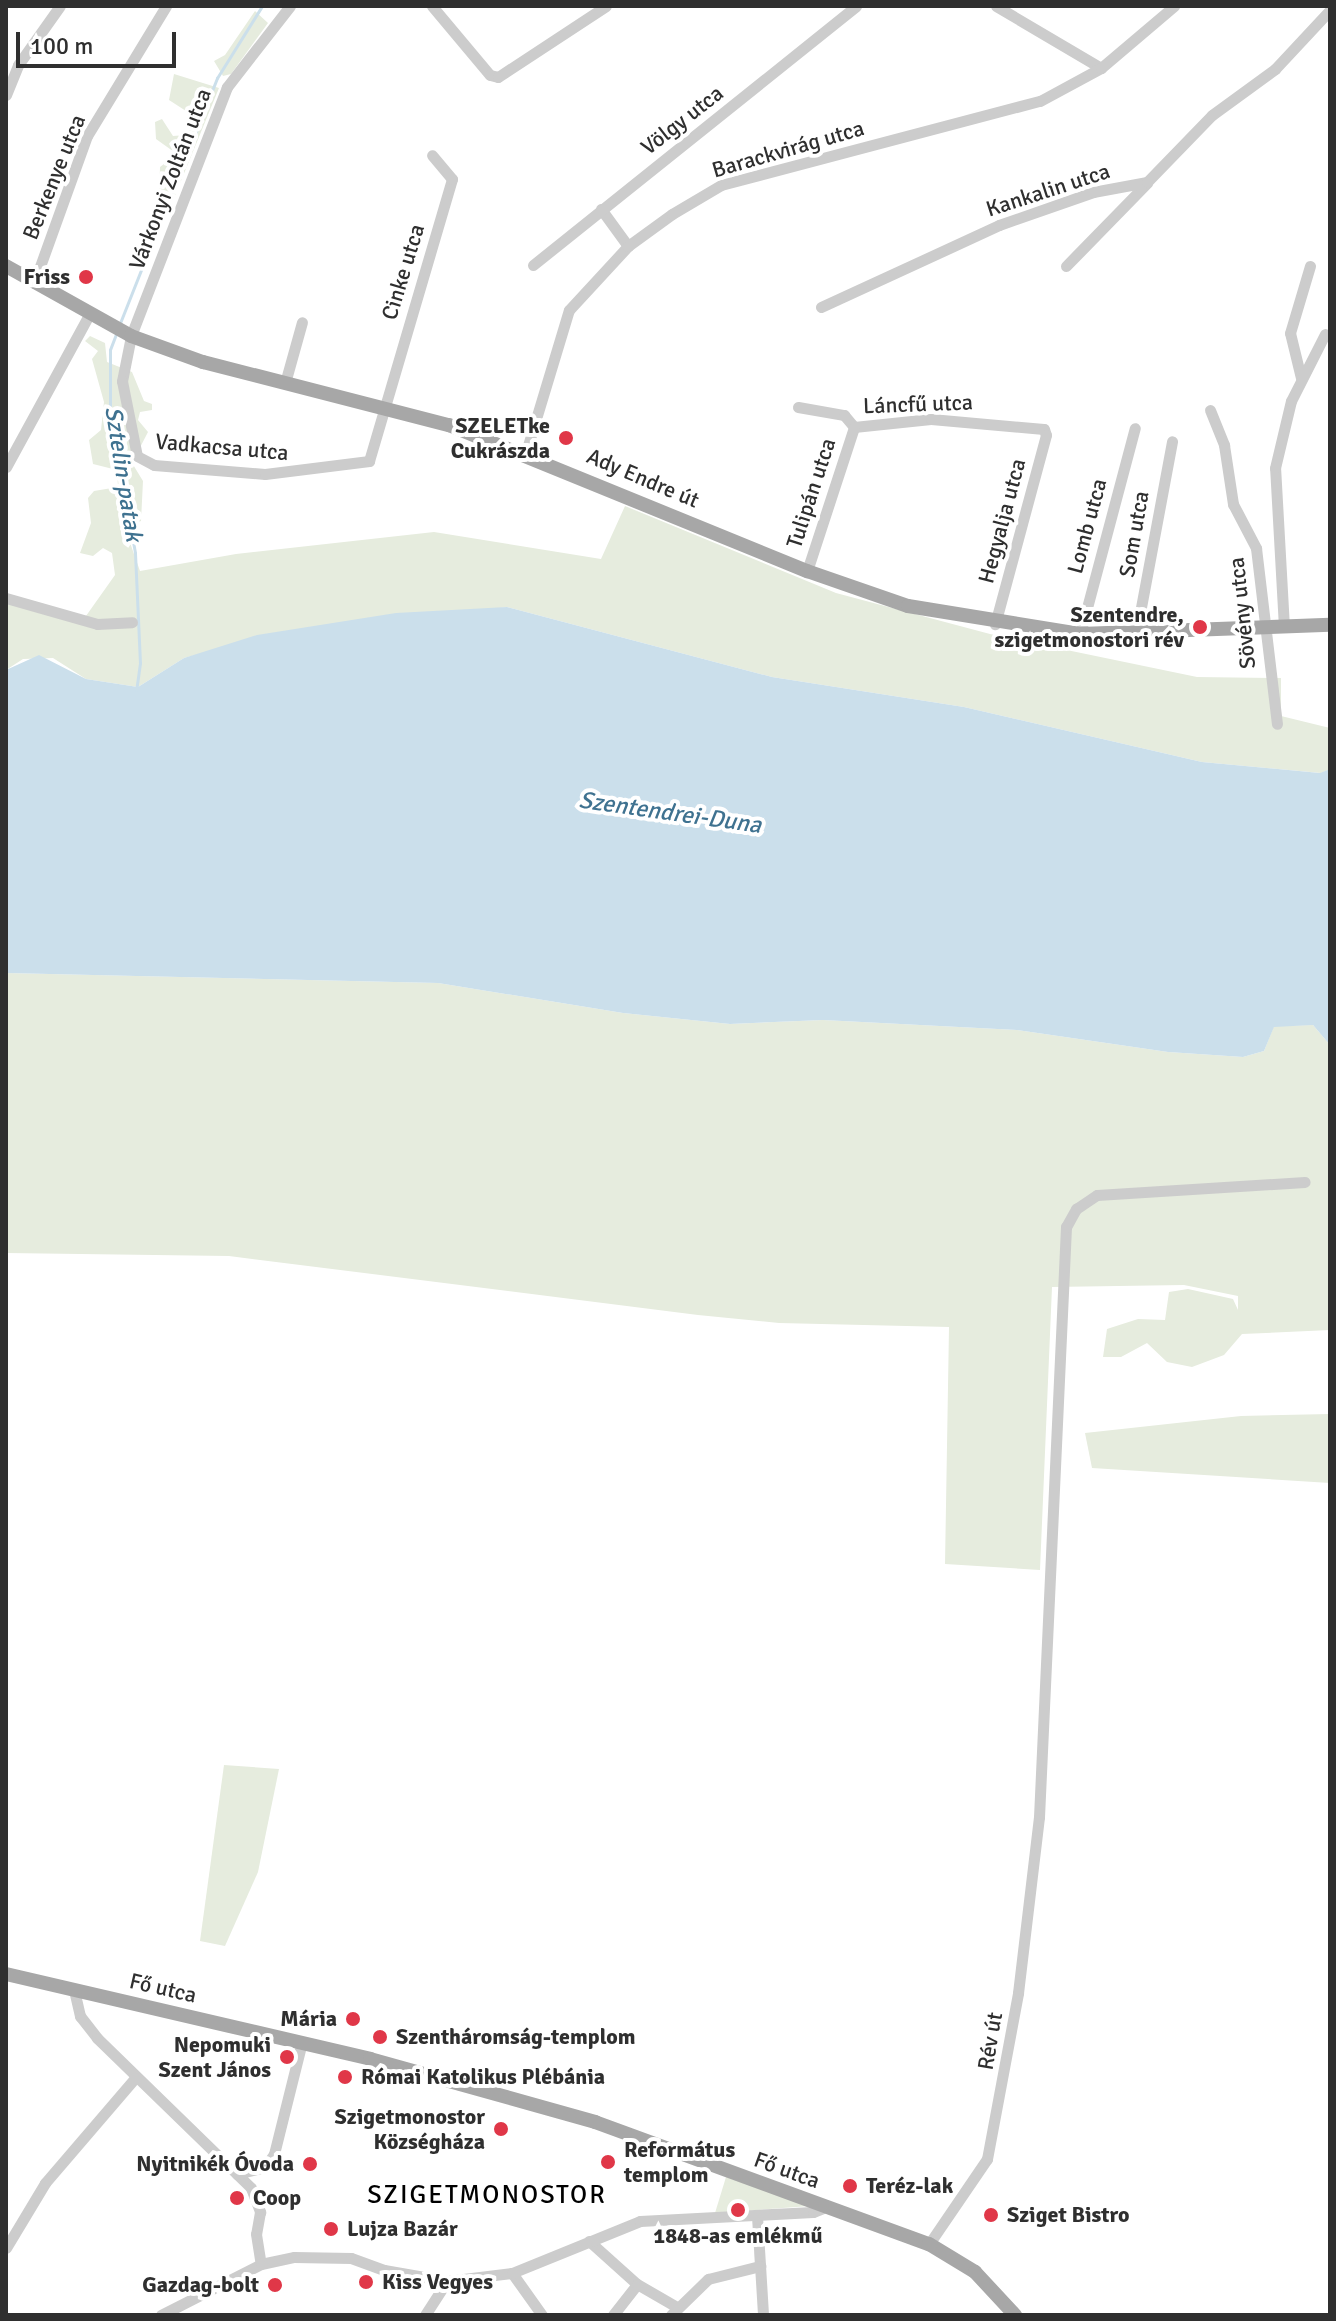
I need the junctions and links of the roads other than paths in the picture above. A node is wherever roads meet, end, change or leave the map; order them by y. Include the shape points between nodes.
1 (60, 6) edge
2 (166, 6) edge
3 (290, 6) edge
4 (606, 6) edge
5 (856, 6) edge
6 (996, 6) edge
7 (1174, 6) edge
8 (435, 7) edge
9 (1330, 10) edge
10 (1101, 68) junction
11 (6, 95) edge
12 (432, 155) dead end
13 (1147, 182) junction
14 (601, 209) junction
15 (628, 246) junction
16 (533, 265) dead end
17 (6, 266) edge
18 (1066, 266) dead end
19 (1310, 266) dead end
20 (34, 283) junction
21 (821, 307) dead end
22 (89, 315) junction
23 (302, 322) dead end
24 (1325, 334) dead end
25 (128, 335) junction
26 (1301, 378) junction
27 (285, 383) junction
28 (383, 406) junction
29 (798, 407) dead end
30 (1210, 410) dead end
31 (854, 427) junction
32 (1135, 428) dead end
33 (1044, 429) joint
34 (1172, 441) dead end
35 (526, 452) junction
36 (6, 467) edge
37 (807, 571) junction
38 (6, 598) edge
39 (132, 622) dead end
40 (995, 624) junction
41 (1330, 625) edge
42 (1284, 627) junction
43 (1268, 628) junction
44 (1080, 634) junction
45 (1136, 634) junction
46 (1277, 724) dead end
47 (1305, 1182) dead end
48 (6, 1974) edge
49 (74, 1990) junction
50 (302, 2042) junction
51 (135, 2078) junction
52 (237, 2174) junction
53 (826, 2207) junction
54 (757, 2216) junction
55 (589, 2241) junction
56 (929, 2244) junction
57 (6, 2248) edge
58 (261, 2264) junction
59 (760, 2266) junction
60 (512, 2273) junction
61 (447, 2281) junction
62 (637, 2284) junction
63 (673, 2310) edge
64 (161, 2315) edge
65 (425, 2315) edge
66 (542, 2315) edge
67 (613, 2315) edge
68 (763, 2315) edge
69 (1015, 2315) edge

1 - 11 street via 18,65
2 - 20 street, Berkenye utca via 87,136
3 - 25 street, Várkonyi Zoltán utca via 227,87
4 - 8 street via 498,77 490,75
5 - 14 street, Völgy utca
6 - 10 street
7 - 10 street, Barackvirág utca
9 - 13 street via 1275,69 1212,115
10 - 15 street, Barackvirág utca via 1013,111 818,156 721,185
12 - 28 street, Cinke utca via 452,179
13 - 18 street
13 - 21 street, Kankalin utca via 1093,192 999,225
14 - 15 street
14 - 16 street, Völgy utca
15 - 35 street, Barackvirág utca via 569,310
17 - 20 main road, Ady Endre út
19 - 26 street via 1290,333
20 - 22 main road, Ady Endre út
22 - 25 main road, Ady Endre út
22 - 36 street
23 - 27 street
24 - 26 street
25 - 27 main road, Ady Endre út
25 - 28 street, Vadkacsa utca via 123,399 137,456 145,462 265,474 361,465 372,457
26 - 42 street via 1284,425 1273,486
27 - 28 main road, Ady Endre út
28 - 35 main road, Ady Endre út
29 - 31 street, Láncfű utca via 844,415
30 - 43 street, Sövény utca via 1224,445 1233,504 1256,548
31 - 33 street, Láncfű utca via 931,419
31 - 37 street, Tulipán utca
32 - 44 street, Lomb utca
33 - 40 street, Hegyalja utca
34 - 45 street, Som utca
35 - 37 main road, Ady Endre út
37 - 40 main road, Ady Endre út via 908,606
38 - 39 street via 97,624
40 - 44 main road, Ady Endre út
41 - 42 main road, Ady Endre út
42 - 43 main road, Ady Endre út
43 - 45 main road, Ady Endre út
43 - 46 street, Sövény utca
44 - 45 main road, Ady Endre út
47 - 56 street, Rév út via 1097,1195 1076,1209 1066,1227 1039,1827 996,2125 981,2169
48 - 49 main road, Fő utca
49 - 50 main road, Fő utca
49 - 51 street via 80,2016
50 - 52 street via 274,2154 265,2167
50 - 53 main road, Fő utca via 570,2114
51 - 52 street
51 - 57 street via 45,2183
52 - 58 street via 258,2201
53 - 54 street
53 - 56 main road, Fő utca
54 - 55 street via 640,2221
54 - 59 street
55 - 60 street
55 - 62 street
56 - 69 main road, Fő utca via 975,2272
58 - 61 street via 323,2253
58 - 64 street
59 - 63 street via 708,2279
59 - 68 street
60 - 61 street
60 - 66 street
61 - 65 street
62 - 63 street
62 - 67 street

